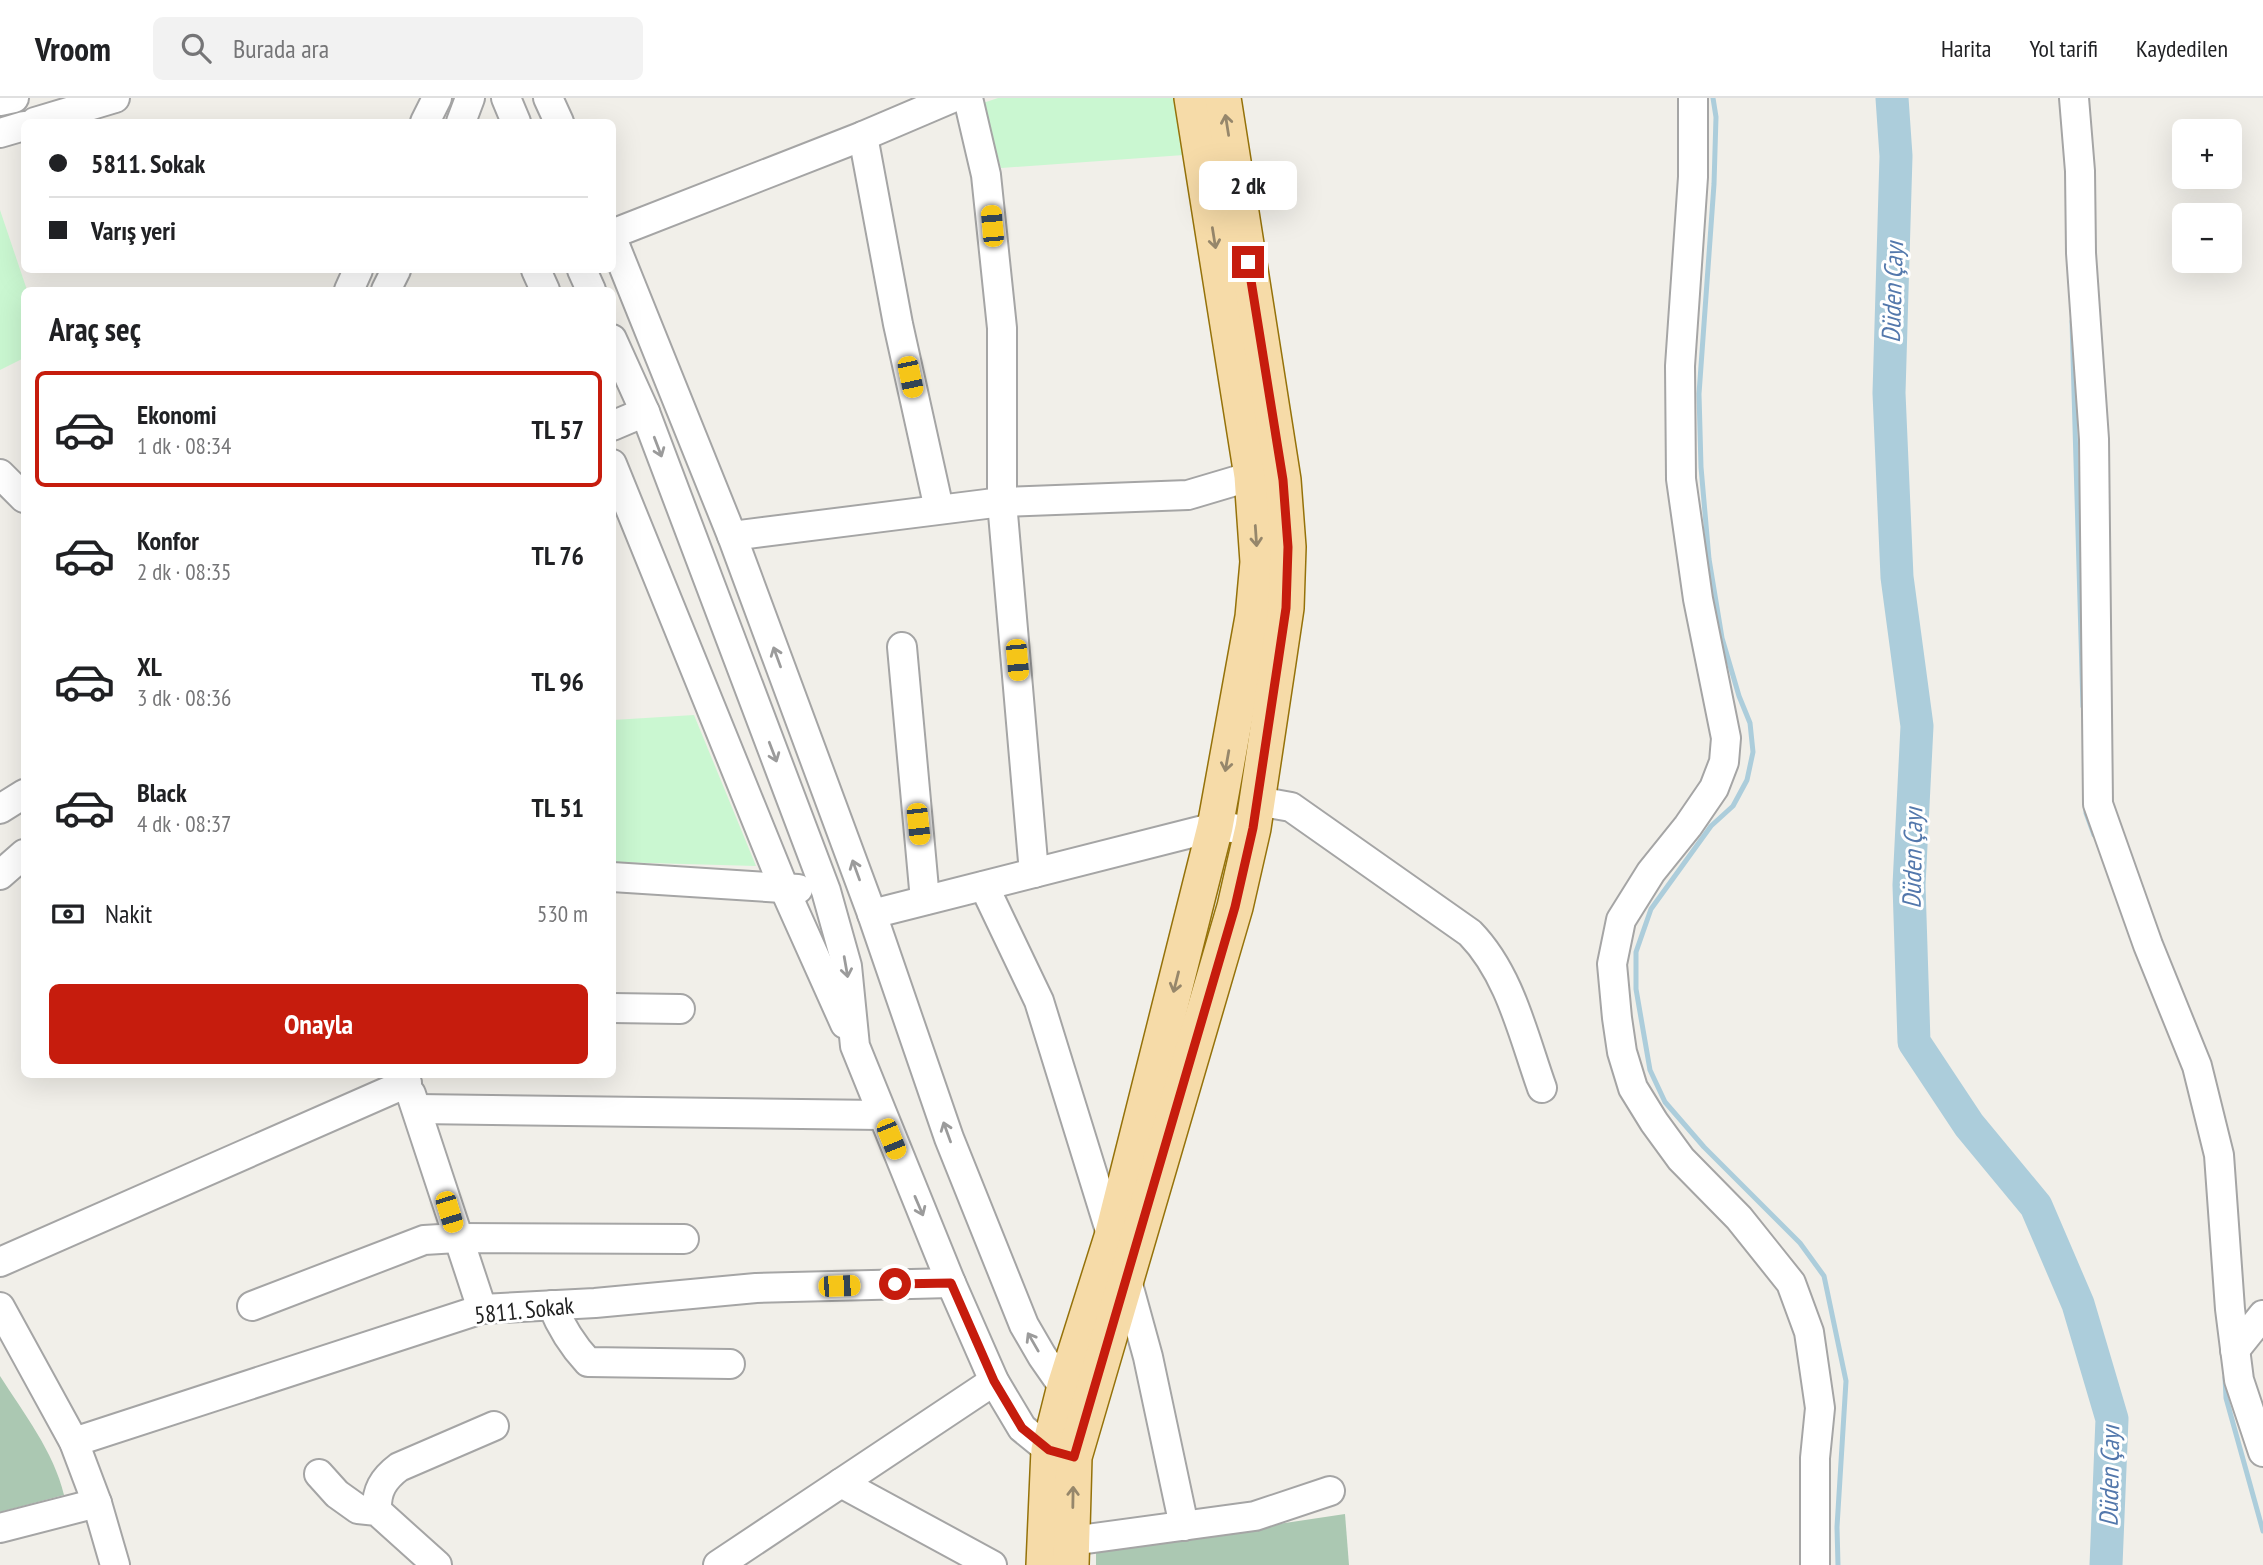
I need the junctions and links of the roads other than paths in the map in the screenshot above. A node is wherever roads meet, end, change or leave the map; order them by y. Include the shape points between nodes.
1 (14, 98) edge
2 (115, 98) edge
3 (506, 98) edge
4 (548, 98) edge
5 (952, 98) edge
6 (968, 98) edge
7 (1192, 98) edge
8 (1223, 98) edge
9 (1693, 98) edge
10 (2074, 98) edge
11 (0, 101) edge
12 (45, 119) edge
13 (515, 119) edge
14 (558, 119) edge
15 (21, 127) edge
16 (0, 133) edge
17 (863, 136) junction
18 (616, 234) edge
19 (616, 246) edge
20 (616, 348) edge
21 (645, 412) junction
22 (616, 424) edge
23 (0, 474) edge
24 (616, 474) edge
25 (1252, 476) junction
26 (21, 495) edge
27 (1002, 502) junction
28 (939, 509) junction
29 (732, 536) junction
30 (902, 646) dead end
31 (21, 796) edge
32 (0, 809) edge
33 (1255, 815) junction
34 (1215, 827) junction
35 (21, 857) edge
36 (1034, 873) junction
37 (0, 875) edge
38 (616, 877) edge
39 (984, 886) junction
40 (784, 888) junction
41 (826, 891) junction
42 (925, 900) junction
43 (872, 914) junction
44 (616, 1008) edge
45 (680, 1009) dead end
46 (855, 1046) junction
47 (1542, 1088) dead end
48 (410, 1089) edge
49 (881, 1115) junction
50 (1112, 1237) junction
51 (457, 1238) junction
52 (684, 1239) dead end
53 (0, 1262) edge
54 (1126, 1277) junction
55 (951, 1283) junction
56 (552, 1305) junction
57 (252, 1306) dead end
58 (0, 1307) edge
59 (482, 1310) junction
60 (2263, 1315) edge
61 (2235, 1350) junction
62 (730, 1364) dead end
63 (994, 1381) junction
64 (1065, 1387) junction
65 (1084, 1419) junction
66 (494, 1426) dead end
67 (74, 1442) junction
68 (2263, 1452) edge
69 (1061, 1453) junction
70 (319, 1474) dead end
71 (841, 1483) junction
72 (1331, 1491) dead end
73 (97, 1503) junction
74 (377, 1511) junction
75 (1184, 1526) junction
76 (0, 1528) edge
77 (1071, 1553) edge
78 (115, 1565) edge
79 (437, 1565) edge
80 (718, 1565) edge
81 (992, 1565) edge
82 (1044, 1565) edge
83 (1815, 1565) edge

1 - 11 street
2 - 12 street
3 - 13 street
4 - 14 street
5 - 17 street
6 - 27 street via 986,175 1002,328
7 -> 25 main road
33 -> 8 main road via 1286,608 1288,547 1283,480
9 - 83 street via 1693,177 1680,366 1681,479 1698,599 1726,738 1724,762 1714,788 1621,920 1612,964 1622,1052 1633,1088 1681,1159 1739,1218 1791,1283 1809,1332 1821,1408 1815,1458
10 - 61 street via 2094,439 2098,804 2197,1066 2219,1154
15 - 16 street
17 - 18 street
17 - 28 street
19 - 29 street
20 - 21 street
21 - 22 street
21 -> 41 street
23 - 26 street
24 - 40 street
25 - 27 street via 1188,495
25 -> 34 main road via 1258,562 1253,617
27 - 28 street
27 - 36 street
28 - 29 street
43 -> 29 street
30 - 42 street
31 - 32 street
33 - 34 street
33 - 47 street via 1290,807 1470,933 1503,981
33 - 54 main road via 1235,907
34 - 36 street
34 -> 50 main road
35 - 37 street
36 - 39 street
38 - 40 street
39 - 42 street
39 - 50 street via 1039,1000
40 - 41 street
40 - 46 street
41 -> 46 street via 847,966
42 - 43 street
64 -> 43 street via 1019,1313 948,1138
44 - 45 street
46 - 49 street
48 - 49 street
48 - 51 street
48 - 53 street
49 -> 55 street
50 - 64 main road
51 - 52 street
51 - 57 street via 424,1240
51 - 59 street
54 - 65 main road
54 - 75 street
55 - 56 street, 5811. Sokak via 756,1289
55 - 63 street
56 - 59 street, 5811. Sokak
56 - 62 street via 561,1326 588,1362
58 - 67 street
59 - 67 street, 5811. Sokak
60 - 61 street
61 - 68 street via 2239,1380
63 - 69 street via 1022,1428
63 - 71 street
64 - 65 street
64 - 69 main road
65 - 69 main road
66 - 74 street via 398,1467 379,1488
67 - 73 street
77 -> 69 main road
69 - 82 main road
70 - 74 street via 358,1509
71 - 80 street
71 - 81 street
72 - 75 street via 1255,1516
73 - 76 street
73 - 78 street
74 - 79 street
75 - 77 street

